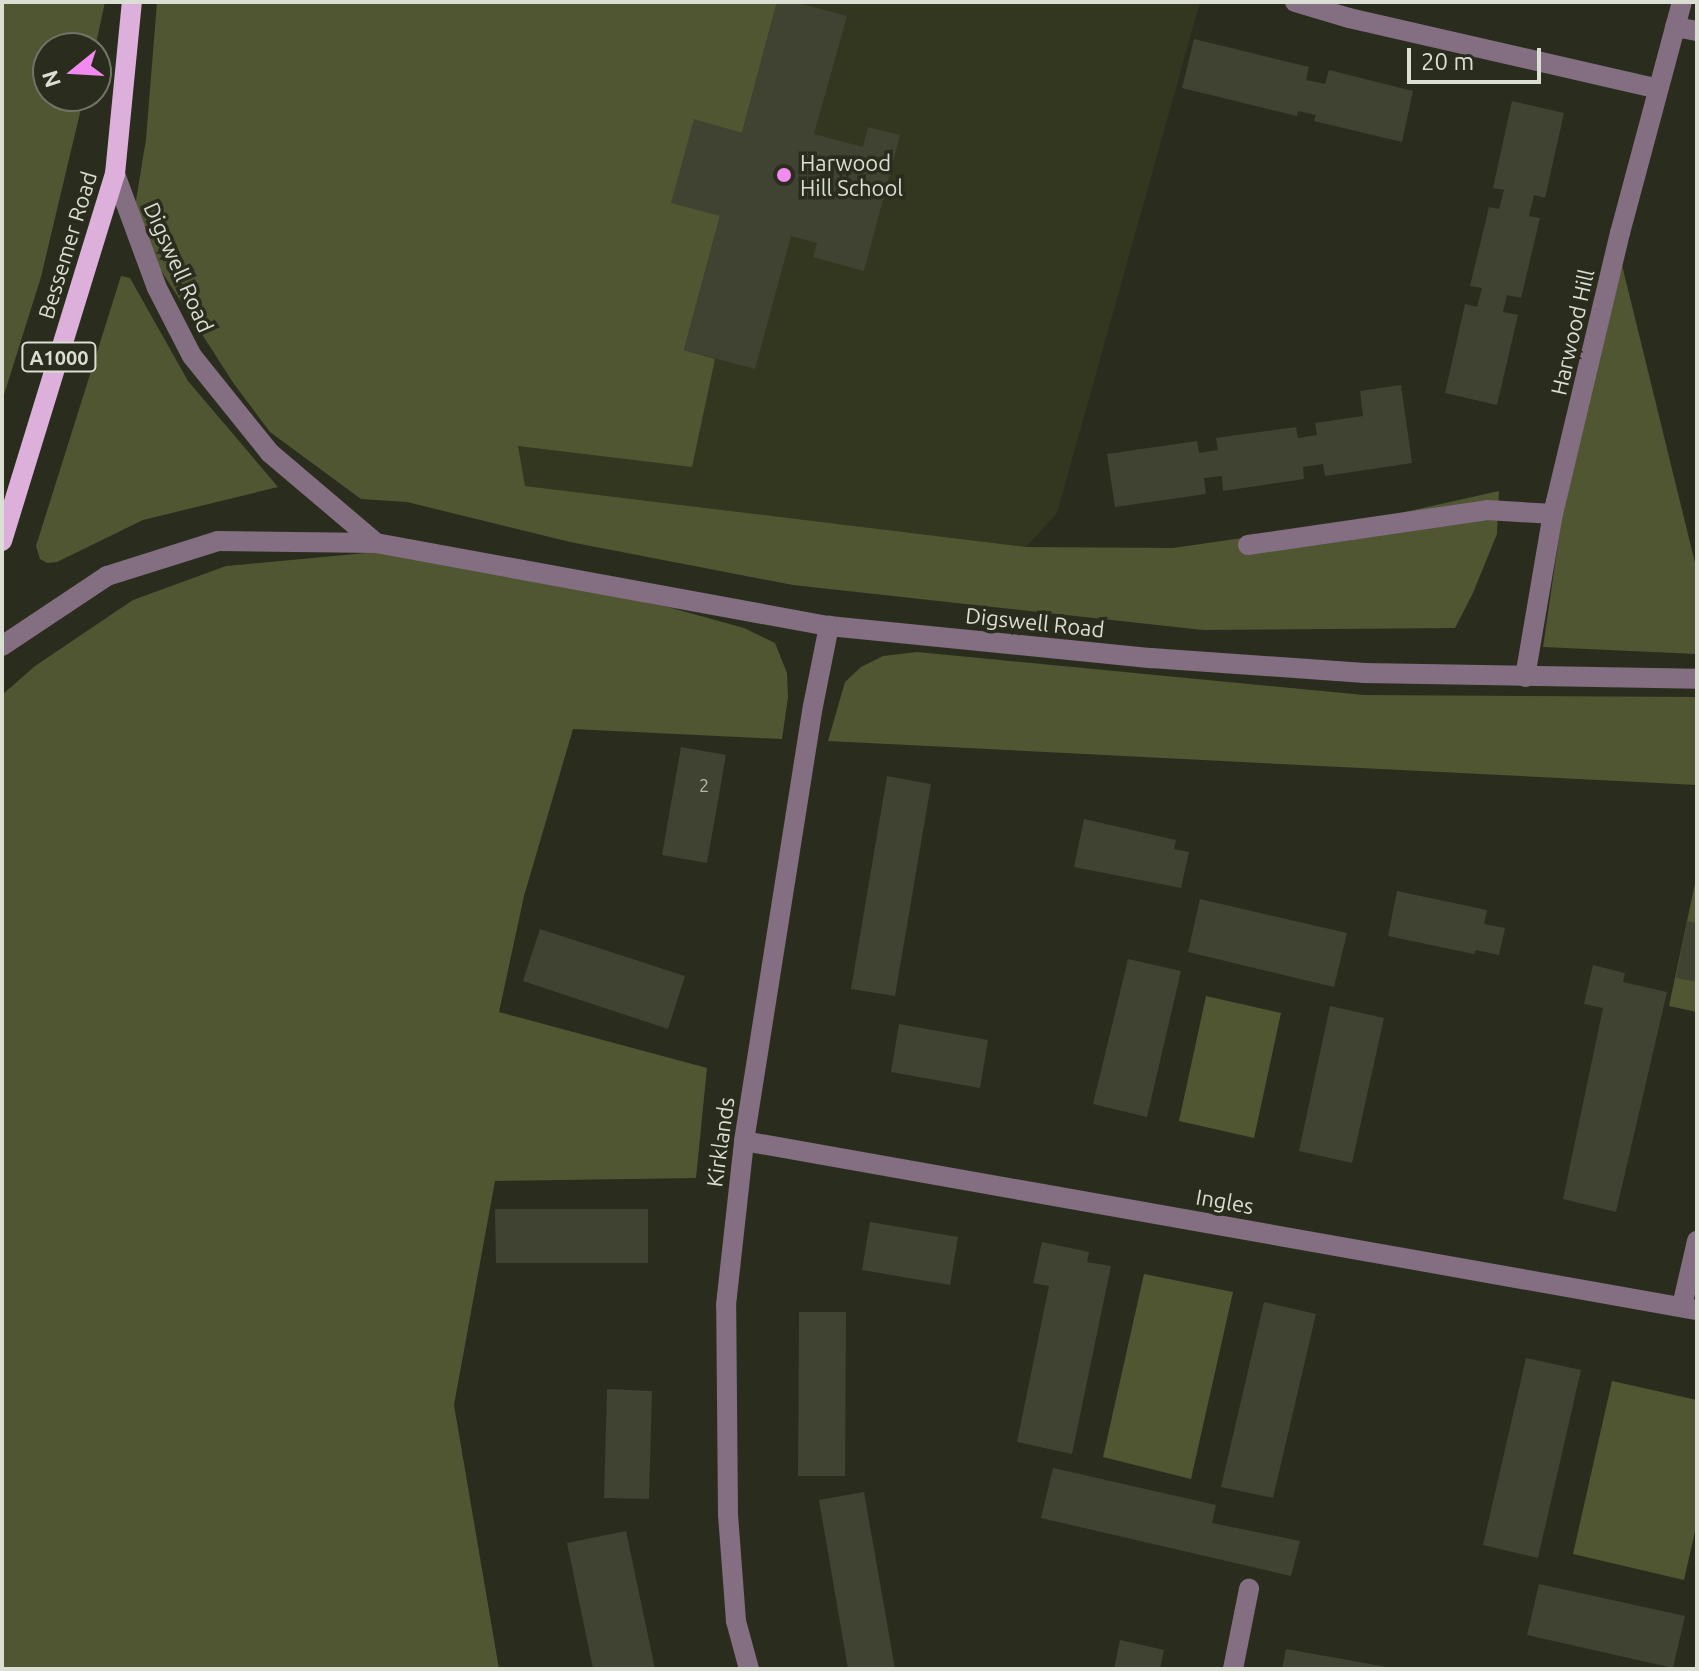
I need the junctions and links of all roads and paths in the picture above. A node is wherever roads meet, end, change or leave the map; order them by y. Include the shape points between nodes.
1 (132, 2) edge
2 (1295, 2) edge
3 (1682, 2) edge
4 (1675, 27) junction
5 (1697, 31) edge
6 (1658, 89) junction
7 (115, 174) junction
8 (1553, 514) junction
9 (2, 541) edge
10 (376, 543) junction
11 (1248, 545) dead end
12 (829, 626) junction
13 (2, 646) edge
14 (1525, 677) junction
15 (1697, 679) edge
16 (744, 1141) junction
17 (1697, 1241) edge
18 (1690, 1308) edge
19 (1249, 1589) dead end
20 (749, 1669) edge
21 (1233, 1669) edge

1 - 7 main road, Bessemer Road / A1000
2 - 6 street
3 - 4 street, Harwood Hill
4 - 5 street
4 - 6 street, Harwood Hill
6 - 8 street, Harwood Hill
7 - 9 main road, Bessemer Road / A1000
7 - 10 street, Digswell Road via 157,288 192,356 270,453
8 - 11 street via 1487,510
8 - 14 street, Harwood Hill
10 - 12 street, Digswell Road
10 - 13 street, Digswell Road via 218,541 107,576
12 - 14 street, Digswell Road via 1151,658 1364,673
12 - 16 street, Kirklands
14 - 15 street, Digswell Road
16 - 18 street, Ingles
16 - 20 street, Kirklands via 726,1305 728,1499 736,1621
17 - 18 street
19 - 21 street

